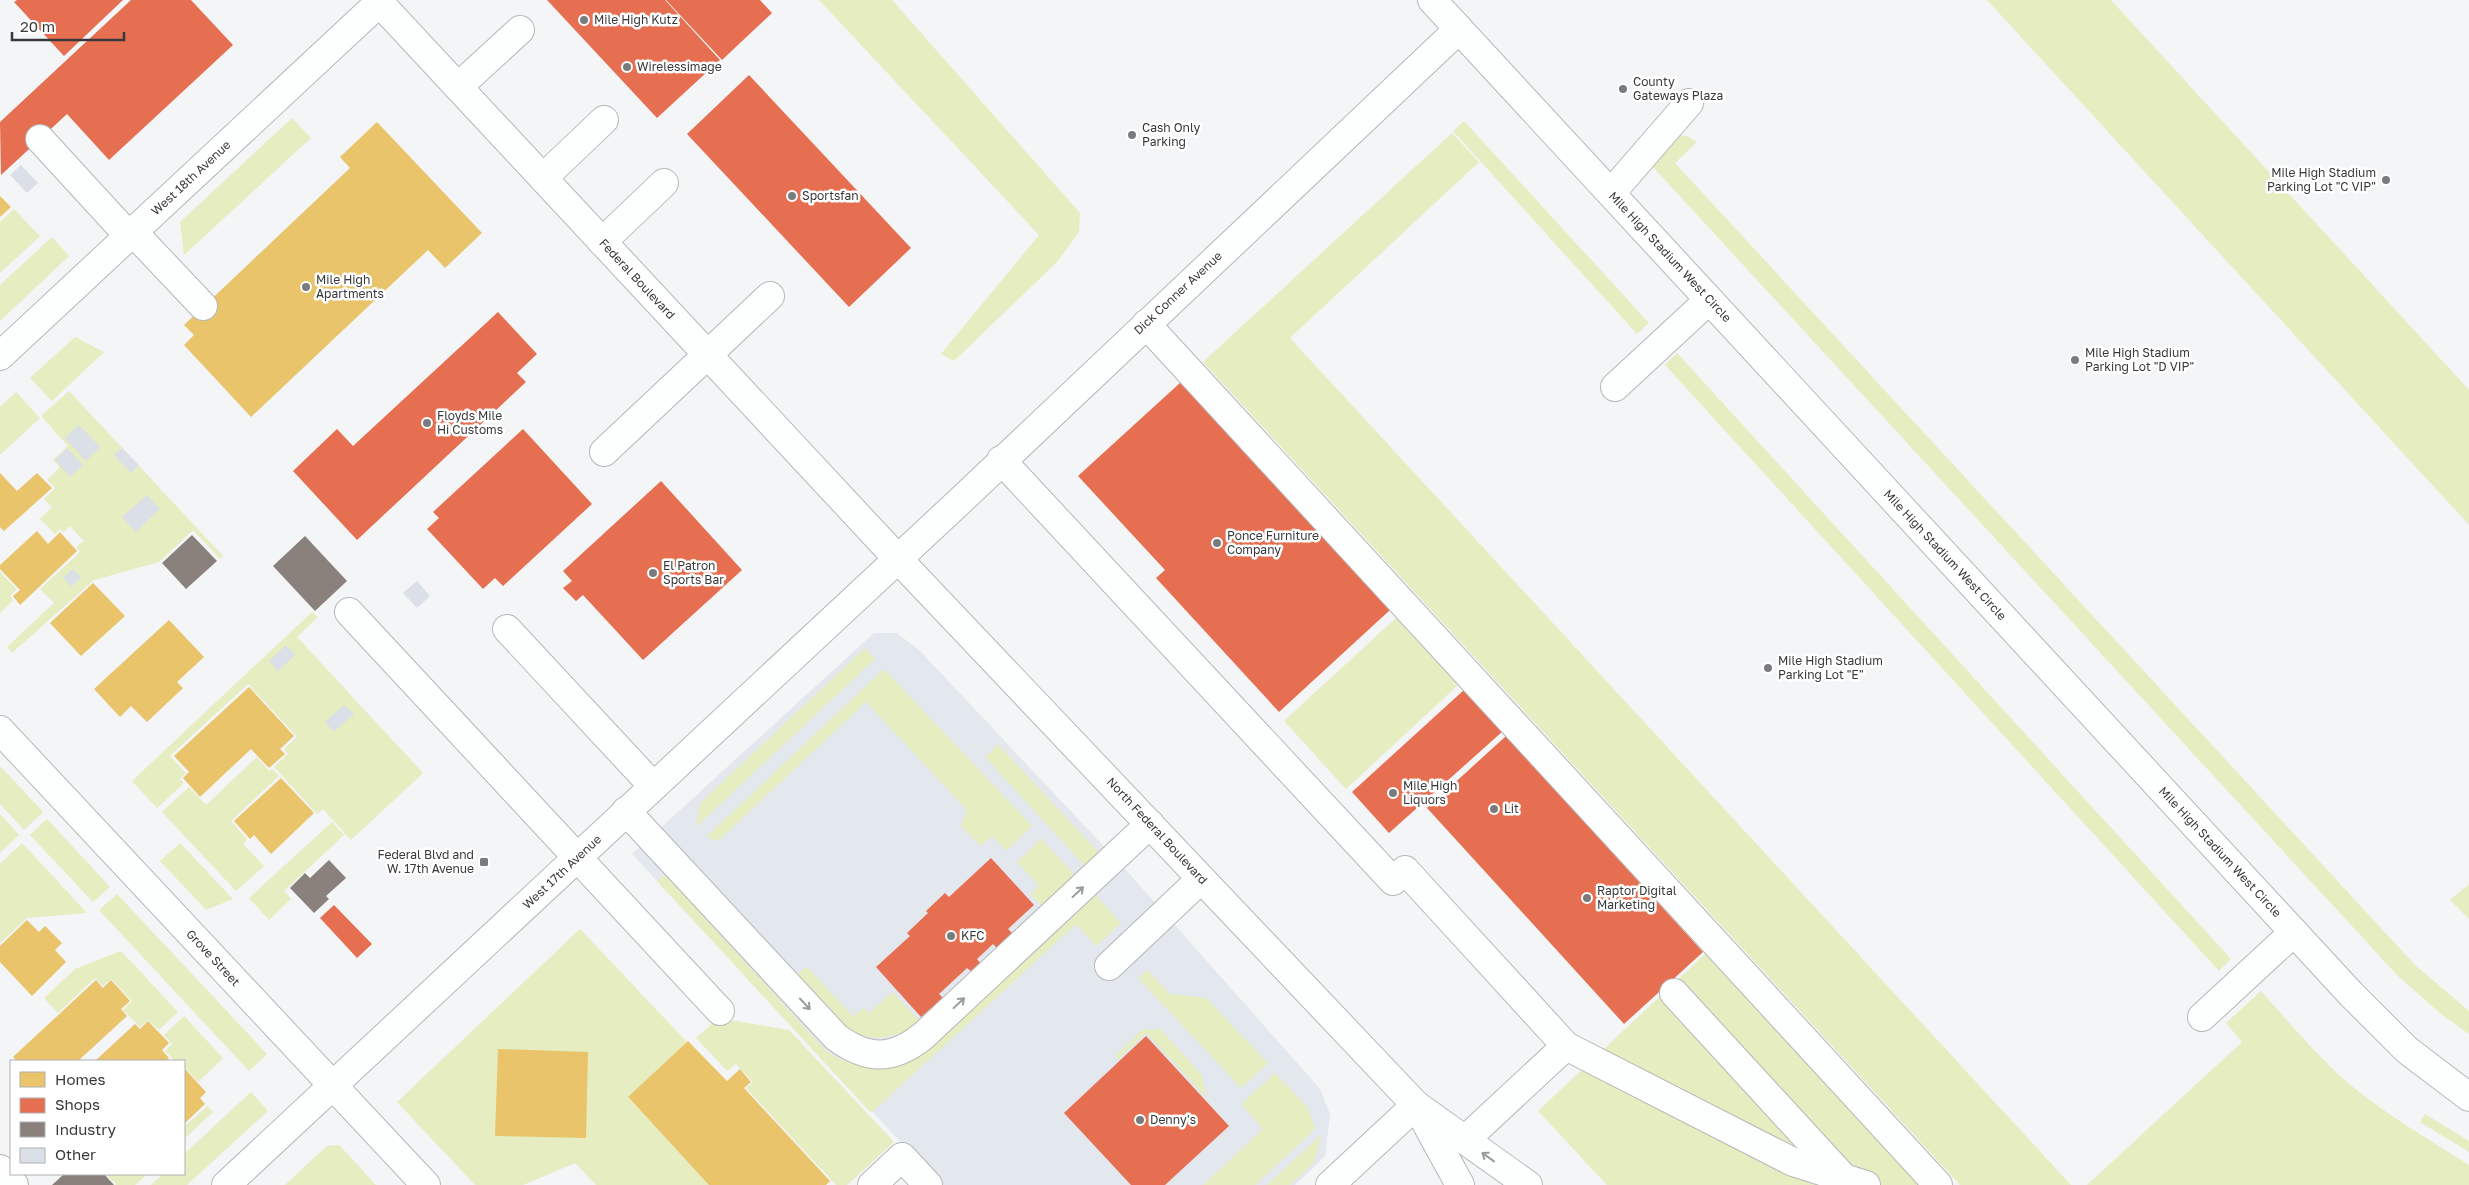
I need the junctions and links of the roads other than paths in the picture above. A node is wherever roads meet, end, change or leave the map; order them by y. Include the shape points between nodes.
1 (1432, 0) edge
2 (379, 1) edge
3 (1459, 29) junction
4 (520, 30) dead end
5 (458, 87) junction
6 (1689, 103) dead end
7 (604, 120) dead end
8 (40, 139) dead end
9 (543, 178) junction
10 (664, 183) dead end
11 (1611, 193) junction
12 (131, 234) junction
13 (602, 242) junction
14 (770, 296) dead end
15 (1709, 300) junction
16 (204, 306) dead end
17 (1146, 324) junction
18 (708, 355) junction
19 (0, 356) edge
20 (1615, 387) dead end
21 (604, 452) dead end
22 (1001, 460) junction
23 (897, 558) junction
24 (349, 612) dead end
25 (506, 629) dead end
26 (0, 730) edge
27 (653, 786) junction
28 (626, 811) junction
29 (1150, 824) junction
30 (577, 857) junction
31 (1202, 879) junction
32 (2294, 932) junction
33 (1109, 966) dead end
34 (1674, 993) dead end
35 (720, 1011) dead end
36 (2202, 1017) dead end
37 (1566, 1046) junction
38 (333, 1085) junction
39 (2469, 1098) edge
40 (1416, 1105) junction
41 (1465, 1140) junction
42 (0, 1170) edge
43 (1854, 1181) edge
44 (1930, 1183) edge
45 (14, 1185) edge
46 (226, 1185) edge
47 (426, 1185) edge
48 (872, 1185) edge
49 (928, 1185) edge
50 (1330, 1185) edge
51 (1460, 1185) edge
52 (1528, 1185) edge

1 - 3 street, Mile High Stadium West Circle
2 - 5 street, Federal Boulevard
2 - 12 street, West 18th Avenue
3 - 11 street, Mile High Stadium West Circle
3 - 17 street, Dick Conner Avenue
4 - 5 street
5 - 9 street, Federal Boulevard
6 - 11 street
7 - 9 street
8 - 12 street
9 - 13 street, Federal Boulevard
10 - 13 street
11 - 15 street, Mile High Stadium West Circle
12 - 16 street
12 - 19 street, West 18th Avenue
13 - 18 street, Federal Boulevard
14 - 18 street
15 - 20 street
15 - 32 street, Mile High Stadium West Circle
17 - 22 street, Dick Conner Avenue
17 - 44 street
18 - 21 street
18 - 23 street, Federal Boulevard
22 - 23 street, Dick Conner Avenue
22 - 37 street via 1393,881 1405,870
23 - 27 street, West 17th Avenue
23 - 29 street, North Federal Boulevard
24 - 30 street
25 - 27 street
26 - 38 street, Grove Street
27 - 28 street, West 17th Avenue
28 -> 29 street via 836,1037 851,1048 870,1054 889,1054 908,1048
28 - 30 street, West 17th Avenue
29 - 31 street, North Federal Boulevard
30 - 35 street
30 - 38 street, West 17th Avenue
31 - 33 street
31 - 40 street, North Federal Boulevard
32 - 36 street
32 - 39 street, Mile High Stadium West Circle via 2407,1050
34 - 43 street
37 - 41 street
37 - 43 street via 1793,1162
38 - 46 street, West 17th Avenue
38 - 47 street, Grove Street
40 - 41 street, North Federal Boulevard
40 - 50 street
40 - 51 street, North Federal Boulevard
52 -> 41 street, North Federal Boulevard
42 - 45 street
48 - 49 street via 902,1157

